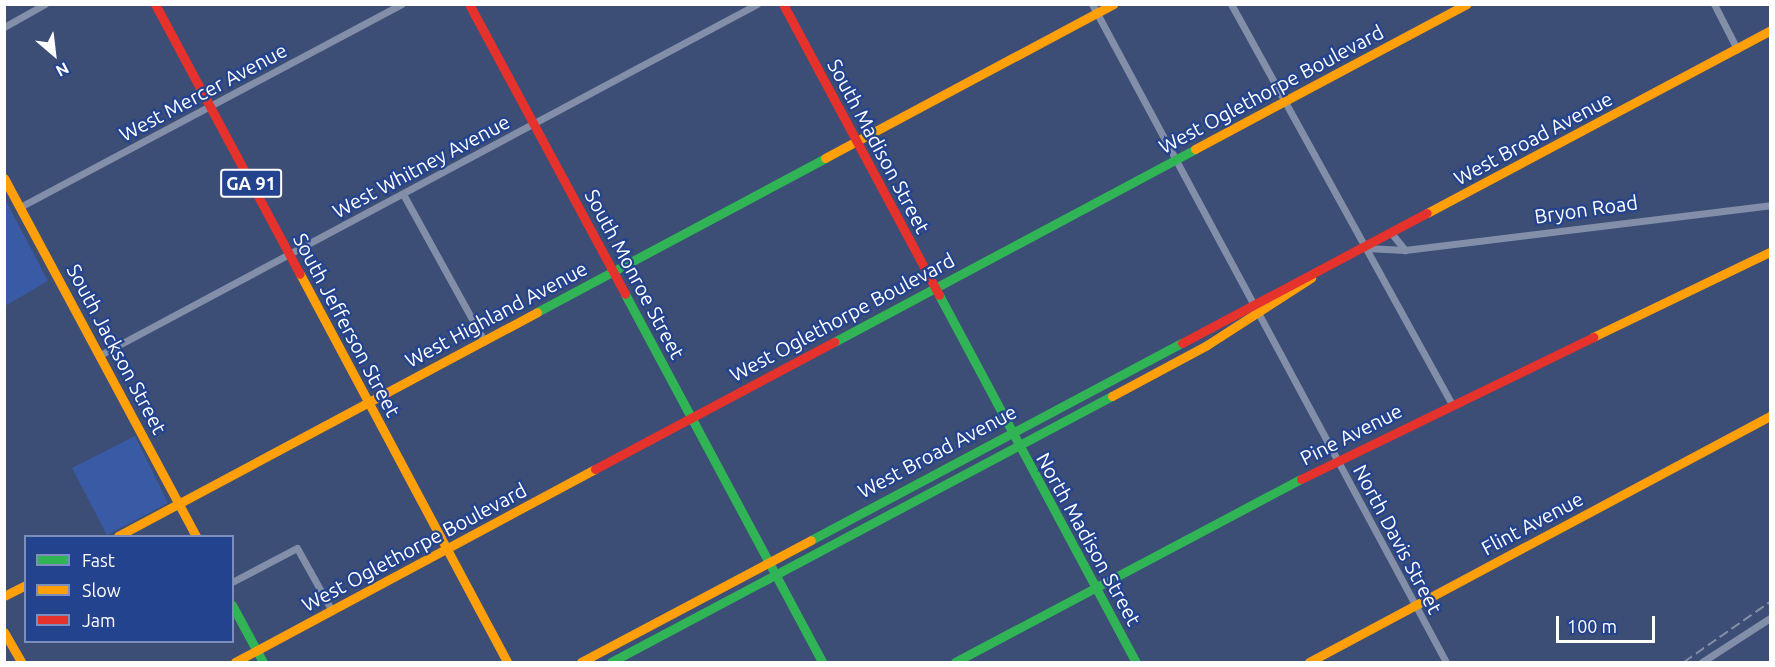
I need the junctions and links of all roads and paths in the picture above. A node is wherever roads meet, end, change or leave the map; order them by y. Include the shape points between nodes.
1 (45, 4) edge
2 (155, 4) edge
3 (401, 4) edge
4 (469, 4) edge
5 (757, 4) edge
6 (783, 4) edge
7 (1092, 4) edge
8 (1114, 4) edge
9 (1231, 4) edge
10 (1467, 4) edge
11 (1714, 4) edge
12 (1097, 14) junction
13 (4, 27) edge
14 (1770, 31) edge
15 (1737, 49) junction
16 (1284, 103) junction
17 (210, 107) junction
18 (534, 124) junction
19 (856, 142) junction
20 (1175, 161) junction
21 (4, 178) edge
22 (403, 194) junction
23 (1770, 205) edge
24 (20, 207) junction
25 (1392, 234) junction
26 (1366, 248) junction
27 (1405, 250) junction
28 (1770, 252) edge
29 (289, 255) junction
30 (613, 272) junction
31 (1312, 277) junction
32 (934, 289) junction
33 (1253, 304) junction
34 (1258, 315) junction
35 (484, 341) junction
36 (100, 355) junction
37 (368, 403) junction
38 (1452, 404) junction
39 (1770, 416) edge
40 (692, 418) junction
41 (1011, 432) junction
42 (1018, 446) junction
43 (1337, 459) junction
44 (179, 505) junction
45 (122, 535) edge
46 (195, 535) edge
47 (446, 550) junction
48 (767, 561) junction
49 (775, 576) junction
50 (234, 581) edge
51 (24, 586) edge
52 (1096, 588) junction
53 (4, 596) edge
54 (1416, 605) junction
55 (234, 609) edge
56 (332, 611) junction
57 (1770, 618) edge
58 (4, 632) edge
59 (257, 651) junction
60 (21, 663) edge
61 (235, 663) edge
62 (263, 663) edge
63 (507, 663) edge
64 (581, 663) edge
65 (612, 663) edge
66 (822, 663) edge
67 (955, 663) edge
68 (1136, 663) edge
69 (1309, 663) edge
70 (1446, 663) edge
71 (1702, 663) edge

1 - 13 street
2 - 17 main road, South Jefferson Street / GA 91
3 - 17 street, West Mercer Avenue
4 - 18 main road, South Monroe Street
5 - 18 street, West Whitney Avenue
6 - 19 main road, South Madison Street
7 - 12 street, North Davis Street
8 - 12 main road, West Highland Avenue
9 - 16 street
10 - 16 main road, West Oglethorpe Boulevard
11 - 15 street
12 - 19 main road, West Highland Avenue
12 - 20 street, North Davis Street
14 - 15 main road, West Broad Avenue
15 - 25 main road, West Broad Avenue
16 - 20 main road, West Oglethorpe Boulevard
16 - 26 street
17 - 24 street, West Mercer Avenue
17 - 29 main road, South Jefferson Street / GA 91
18 - 22 street, West Whitney Avenue
18 - 30 main road, South Monroe Street
19 - 30 main road, West Highland Avenue
19 - 32 main road, South Madison Street
20 - 32 main road, West Oglethorpe Boulevard
20 - 33 street, North Davis Street
21 - 24 main road, South Jackson Street
22 - 29 street, West Whitney Avenue
22 - 35 street
23 - 27 street, Bryon Road
24 - 36 main road, South Jackson Street
25 - 26 main road, West Broad Avenue
25 - 27 street
26 - 27 street, Bryon Road
26 - 31 main road, West Broad Avenue
26 - 38 street
28 - 38 main road, Pine Avenue
29 - 36 street, West Whitney Avenue
29 - 37 main road, South Jefferson Street / GA 91
30 - 35 main road, West Highland Avenue
30 - 40 main road, South Monroe Street
31 - 33 main road, West Broad Avenue
31 - 34 main road, West Broad Avenue
32 - 40 main road, West Oglethorpe Boulevard
32 - 41 main road, South Madison Street
33 - 34 street, North Davis Street
33 - 41 main road, West Broad Avenue
34 - 42 main road, West Broad Avenue
34 - 43 street, North Davis Street
35 - 37 main road, West Highland Avenue
36 - 44 main road, South Jackson Street
37 - 44 main road, West Highland Avenue
37 - 47 main road, South Jefferson Street / GA 91
38 - 43 main road, Pine Avenue
39 - 54 main road, Flint Avenue
40 - 47 main road, West Oglethorpe Boulevard
40 - 48 main road, South Monroe Street
41 - 42 main road, North Madison Street
41 - 48 main road, West Broad Avenue
42 - 49 main road, West Broad Avenue
42 - 52 main road, North Madison Street
43 - 52 main road, Pine Avenue
43 - 54 street, North Davis Street
44 - 45 main road, West Highland Avenue
44 - 46 main road, South Jackson Street
47 - 56 main road, West Oglethorpe Boulevard
47 - 63 main road, South Jefferson Street / GA 91
48 - 49 main road, South Monroe Street
48 - 64 main road, West Broad Avenue
49 - 65 main road, West Broad Avenue
49 - 66 main road, South Monroe Street
50 - 56 street via 297,548
51 - 53 main road
52 - 67 main road, Pine Avenue
52 - 68 main road, North Madison Street
54 - 69 main road, Flint Avenue
54 - 70 street, North Davis Street
55 - 59 main road
56 - 59 main road, West Oglethorpe Boulevard
57 - 71 street
58 - 60 main road
59 - 61 main road, West Oglethorpe Boulevard
59 - 62 main road

